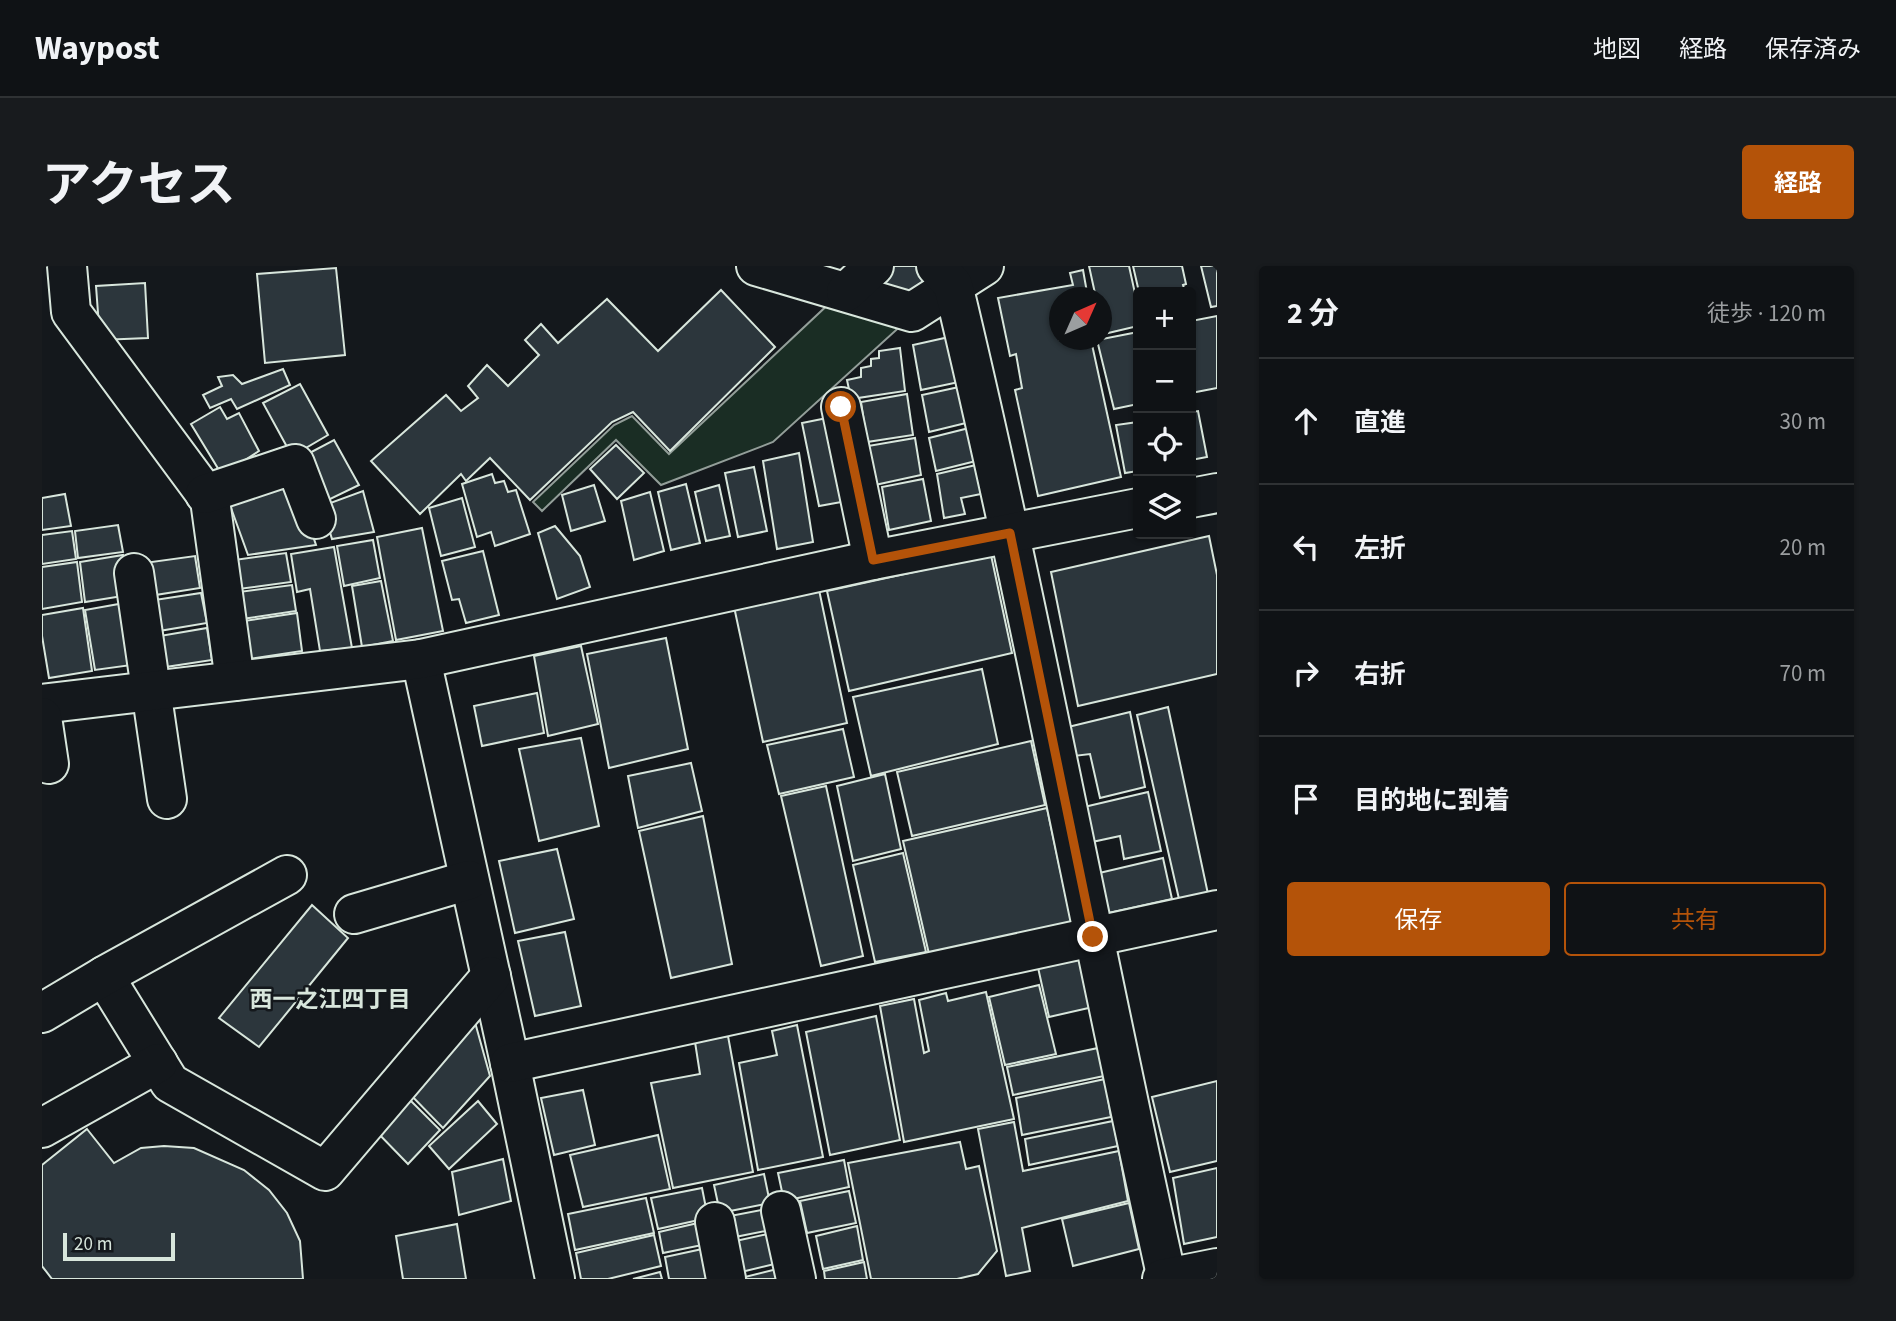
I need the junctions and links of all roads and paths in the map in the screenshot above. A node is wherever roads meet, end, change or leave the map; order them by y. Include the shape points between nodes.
1 (67, 266) edge
2 (756, 266) edge
3 (874, 266) edge
4 (958, 272) edge
5 (846, 292) junction
6 (841, 407) dead end
7 (1217, 493) edge
8 (205, 494) junction
9 (1196, 497) edge
10 (1133, 509) edge
11 (316, 519) dead end
12 (1010, 533) junction
13 (873, 560) junction
14 (134, 573) dead end
15 (421, 659) junction
16 (235, 681) junction
17 (151, 691) junction
18 (42, 704) edge
19 (42, 717) edge
20 (50, 764) dead end
21 (167, 799) dead end
22 (287, 875) dead end
23 (469, 880) junction
24 (1217, 910) edge
25 (354, 914) dead end
26 (1093, 937) junction
27 (104, 976) junction
28 (491, 976) junction
29 (42, 1013) edge
30 (158, 1063) junction
31 (510, 1063) junction
32 (42, 1128) edge
33 (781, 1212) dead end
34 (715, 1222) dead end
35 (1217, 1268) edge
36 (555, 1279) edge
37 (726, 1279) edge
38 (796, 1279) edge
39 (1165, 1279) edge

1 - 8 street via 71,312
2 - 5 street
3 - 5 street
4 - 5 street via 912,312
4 - 12 street
6 - 13 street
7 - 9 street
8 - 11 street via 295,464
8 - 16 street
10 - 12 street
12 - 13 street
12 - 26 street
13 - 15 street
14 - 17 street
15 - 16 street
15 - 23 street
16 - 17 street
17 - 18 street
17 - 21 street
19 - 20 street
22 - 27 street
23 - 25 street
23 - 28 street
24 - 26 street
26 - 31 street
26 - 39 street
27 - 29 street
27 - 30 street
28 - 30 street via 325,1171 170,1083
28 - 31 street
30 - 32 street
31 - 36 street
33 - 38 street
34 - 37 street
35 - 39 street

